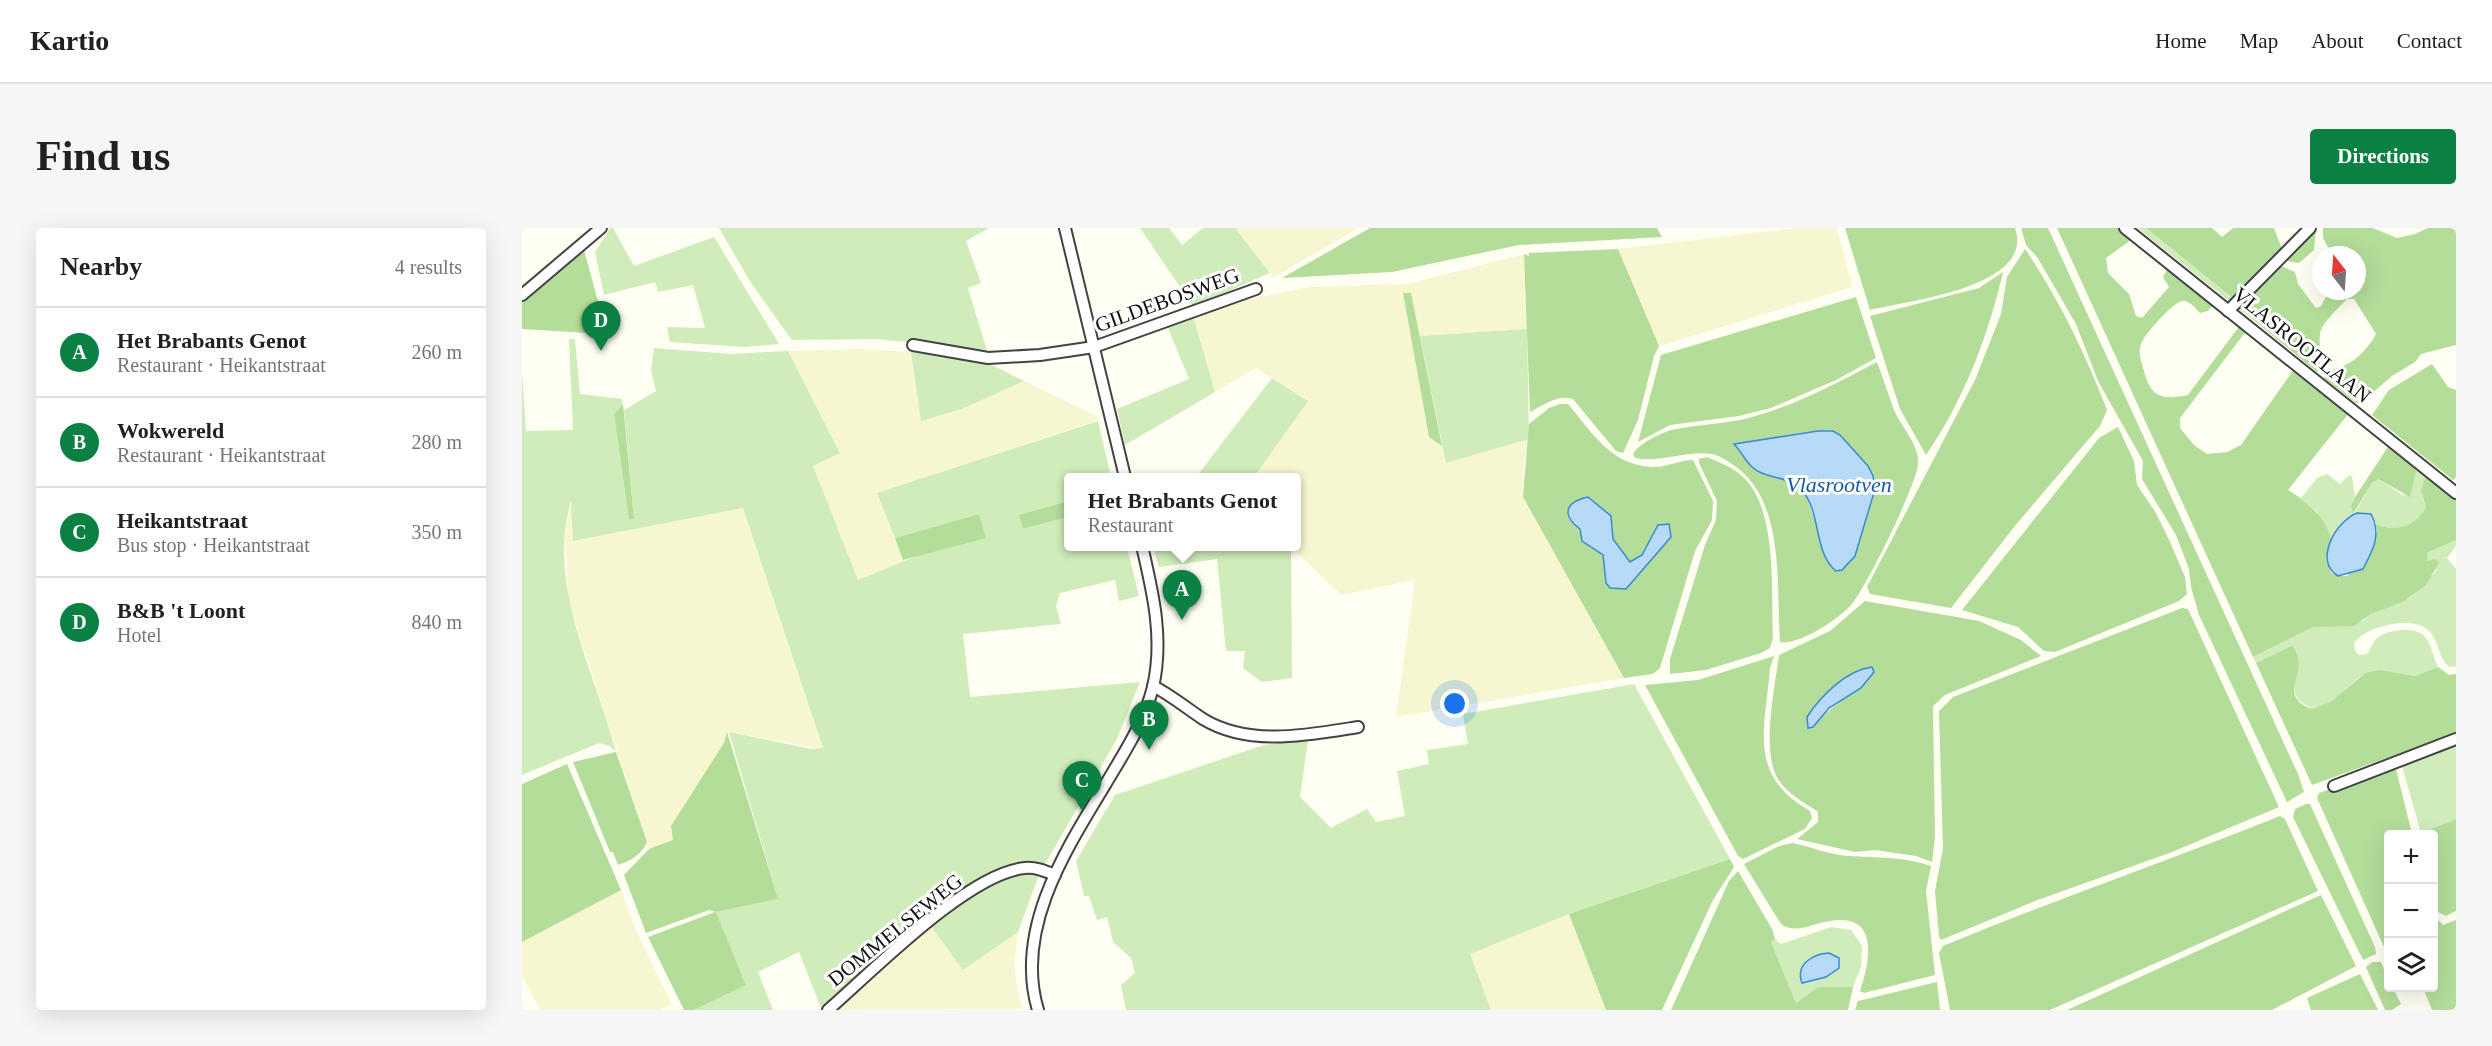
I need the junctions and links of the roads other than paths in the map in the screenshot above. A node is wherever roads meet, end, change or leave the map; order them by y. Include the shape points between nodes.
1 (1065, 228) edge
2 (2125, 228) edge
3 (2310, 228) edge
4 (599, 230) edge
5 (1257, 289) dead end
6 (522, 295) edge
7 (2228, 311) junction
8 (913, 345) dead end
9 (1094, 347) junction
10 (1124, 473) edge
11 (2456, 493) edge
12 (1143, 551) edge
13 (1153, 686) junction
14 (1358, 728) dead end
15 (2456, 739) edge
16 (2334, 786) dead end
17 (1055, 875) junction
18 (828, 1010) edge
19 (1038, 1010) edge

1 - 9 street
2 - 7 street, VLASROOTLAAN
3 - 7 street
4 - 6 street
5 - 9 street, GILDEBOSWEG
7 - 11 street, VLASROOTLAAN
8 - 9 street, GILDEBOSWEG via 988,357
9 - 10 street via 1105,407
12 - 13 street via 1157,631
13 - 14 street via 1223,728 1269,738
13 - 17 street via 1133,739
15 - 16 street
17 - 18 street, DOMMELSEWEG via 1023,868 988,880 962,895
17 - 19 street via 1038,917 1031,949

